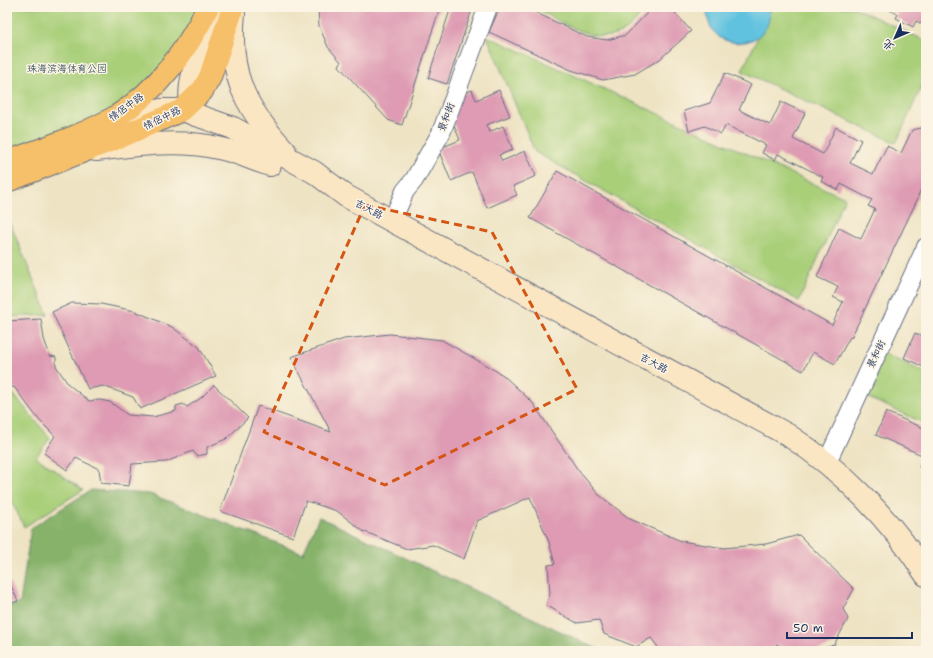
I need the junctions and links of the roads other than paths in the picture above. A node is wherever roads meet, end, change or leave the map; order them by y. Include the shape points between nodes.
1 (208, 7) edge
2 (213, 7) edge
3 (234, 7) edge
4 (488, 7) edge
5 (189, 109) junction
6 (97, 126) junction
7 (79, 153) junction
8 (294, 161) junction
9 (7, 162) edge
10 (270, 166) junction
11 (7, 181) edge
12 (346, 196) junction
13 (392, 221) junction
14 (926, 247) edge
15 (827, 462) junction
16 (926, 575) edge

1 - 6 highway, 情侶中路 via 197,30 163,75 135,103
2 - 5 main road via 190,86
3 - 5 highway, 情侣中路 via 210,77
3 - 8 main road via 232,32 237,78 262,123
4 - 13 street, 景和街 via 441,133 405,191
5 - 6 main road, 吉大路 via 161,110
5 - 7 highway, 情侣中路
5 - 8 main road, 吉大路 via 233,128
5 - 10 main road via 199,122
6 - 9 highway, 情侶中路
7 - 10 main road via 148,144 193,145 219,148
7 - 11 highway
8 - 12 main road, 吉大路 via 314,172
10 - 12 main road, 吉大路 via 308,184
12 - 13 main road, 吉大路
13 - 15 main road, 吉大路 via 788,435
14 - 15 street, 景和街
15 - 16 main road, 吉大路 via 892,529

